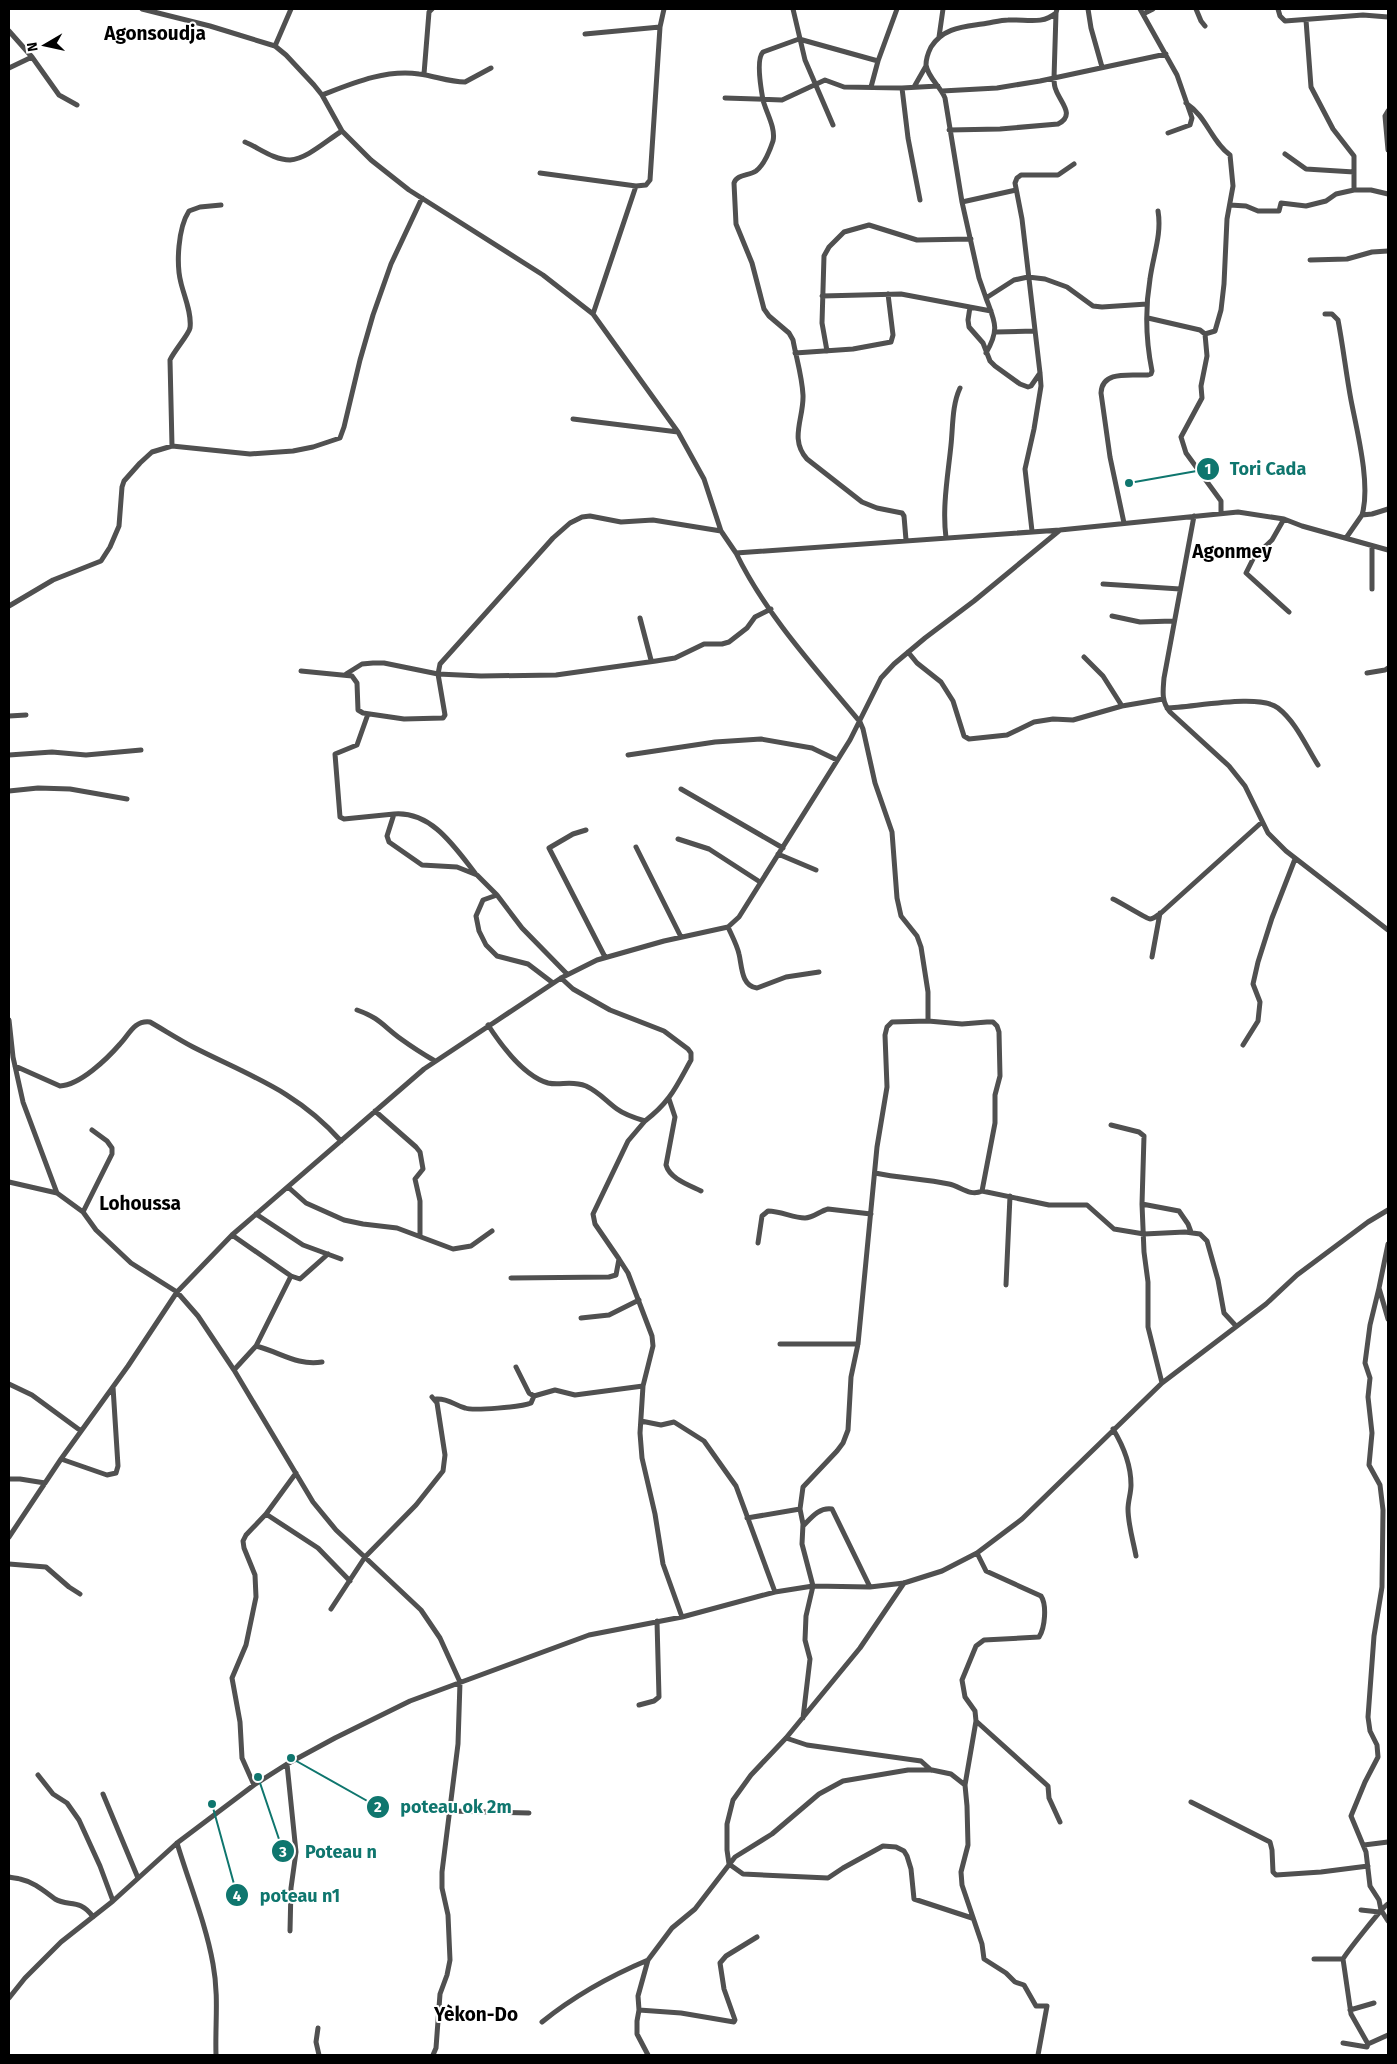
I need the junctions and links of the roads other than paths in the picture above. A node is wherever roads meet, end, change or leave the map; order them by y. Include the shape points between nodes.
1 (142, 9) edge
2 (291, 9) edge
3 (432, 9) edge
4 (664, 9) edge
5 (793, 9) edge
6 (896, 9) edge
7 (943, 9) edge
8 (1088, 9) edge
9 (1153, 9) edge
10 (1196, 9) edge
11 (1278, 9) edge
12 (1057, 11) edge
13 (1141, 11) edge
14 (1388, 17) edge
15 (1306, 20) junction
16 (1205, 26) dead end
17 (660, 27) junction
18 (9, 31) edge
19 (585, 34) dead end
20 (938, 37) junction
21 (799, 39) junction
22 (275, 46) junction
23 (1166, 54) junction
24 (32, 57) junction
25 (878, 60) junction
26 (926, 66) junction
27 (1102, 67) junction
28 (9, 68) edge
29 (491, 68) dead end
30 (424, 74) junction
31 (1054, 78) junction
32 (814, 84) junction
33 (871, 87) junction
34 (914, 87) junction
35 (902, 88) junction
36 (940, 88) junction
37 (322, 95) junction
38 (725, 98) dead end
39 (763, 99) junction
40 (1186, 103) junction
41 (77, 105) dead end
42 (1388, 111) edge
43 (833, 124) dead end
44 (949, 130) junction
45 (342, 131) junction
46 (1168, 133) dead end
47 (245, 142) dead end
48 (1388, 150) edge
49 (1285, 154) dead end
50 (1074, 164) dead end
51 (1354, 172) junction
52 (540, 173) dead end
53 (636, 186) junction
54 (1016, 190) junction
55 (1354, 190) junction
56 (1388, 194) edge
57 (422, 198) junction
58 (920, 200) dead end
59 (962, 202) junction
60 (221, 205) dead end
61 (1230, 205) junction
62 (1158, 210) dead end
63 (971, 238) junction
64 (1388, 251) edge
65 (1310, 260) dead end
66 (1028, 277) junction
67 (888, 294) junction
68 (822, 296) junction
69 (986, 298) junction
70 (1148, 304) junction
71 (970, 307) junction
72 (991, 311) junction
73 (593, 314) junction
74 (1325, 314) dead end
75 (1148, 318) junction
76 (1036, 331) junction
77 (996, 332) junction
78 (1205, 334) junction
79 (827, 351) junction
80 (795, 353) junction
81 (986, 353) junction
82 (1040, 373) junction
83 (960, 388) dead end
84 (573, 419) dead end
85 (678, 432) junction
86 (172, 446) junction
87 (1388, 509) edge
88 (1221, 513) junction
89 (1362, 515) junction
90 (1194, 516) junction
91 (1284, 519) junction
92 (1124, 523) junction
93 (721, 530) junction
94 (1060, 530) junction
95 (1032, 531) junction
96 (946, 538) junction
97 (1346, 538) junction
98 (906, 540) junction
99 (1372, 546) junction
100 (1388, 550) edge
101 (736, 553) junction
102 (1103, 584) dead end
103 (1180, 589) junction
104 (1372, 589) dead end
105 (9, 606) edge
106 (770, 609) junction
107 (1289, 612) dead end
108 (1112, 616) dead end
109 (640, 618) dead end
110 (1173, 621) junction
111 (908, 652) junction
112 (1084, 657) dead end
113 (651, 660) junction
114 (1388, 668) edge
115 (301, 671) dead end
116 (1366, 673) dead end
117 (346, 674) junction
118 (438, 674) junction
119 (1162, 699) junction
120 (1122, 706) junction
121 (1166, 708) junction
122 (368, 714) junction
123 (26, 715) dead end
124 (9, 716) edge
125 (860, 722) junction
126 (141, 750) dead end
127 (9, 755) edge
128 (628, 756) dead end
129 (837, 760) junction
130 (1318, 765) dead end
131 (680, 789) dead end
132 (9, 791) edge
133 (127, 799) dead end
134 (394, 814) junction
135 (1262, 822) junction
136 (586, 830) dead end
137 (678, 839) dead end
138 (636, 847) dead end
139 (783, 848) junction
140 (778, 854) junction
141 (1295, 859) junction
142 (816, 870) dead end
143 (477, 875) junction
144 (760, 882) junction
145 (497, 895) junction
146 (1113, 899) dead end
147 (1160, 913) junction
148 (728, 927) junction
149 (1388, 930) edge
150 (681, 937) junction
151 (1152, 956) dead end
152 (605, 957) junction
153 (819, 972) dead end
154 (567, 974) junction
155 (561, 978) junction
156 (553, 983) junction
157 (357, 1010) dead end
158 (9, 1020) edge
159 (928, 1021) junction
160 (488, 1025) junction
161 (1243, 1045) dead end
162 (435, 1062) junction
163 (15, 1066) junction
164 (669, 1099) junction
165 (375, 1112) junction
166 (645, 1121) junction
167 (1111, 1125) dead end
168 (92, 1130) dead end
169 (340, 1141) junction
170 (875, 1173) junction
171 (9, 1182) edge
172 (288, 1187) junction
173 (700, 1191) dead end
174 (982, 1191) junction
175 (57, 1193) junction
176 (1010, 1196) junction
177 (1142, 1204) junction
178 (1388, 1210) edge
179 (83, 1212) junction
180 (256, 1214) junction
181 (871, 1214) junction
182 (492, 1231) dead end
183 (1191, 1232) junction
184 (1144, 1234) junction
185 (232, 1235) junction
186 (420, 1236) junction
187 (758, 1243) dead end
188 (1388, 1244) edge
189 (328, 1254) junction
190 (341, 1258) dead end
191 (620, 1260) junction
192 (628, 1273) junction
193 (616, 1275) junction
194 (291, 1276) junction
195 (511, 1278) dead end
196 (1006, 1285) dead end
197 (1379, 1288) junction
198 (177, 1292) junction
199 (639, 1300) junction
200 (581, 1318) dead end
201 (1388, 1319) edge
202 (1236, 1326) junction
203 (780, 1344) dead end
204 (858, 1344) junction
205 (256, 1346) junction
206 (322, 1362) dead end
207 (516, 1367) dead end
208 (234, 1370) junction
209 (1162, 1383) junction
210 (9, 1384) edge
211 (113, 1386) junction
212 (643, 1386) junction
213 (534, 1396) junction
214 (641, 1421) junction
215 (1114, 1429) junction
216 (81, 1431) junction
217 (61, 1458) junction
218 (296, 1474) junction
219 (9, 1479) edge
220 (45, 1483) junction
221 (800, 1509) junction
222 (266, 1514) junction
223 (747, 1518) junction
224 (803, 1526) junction
225 (9, 1536) edge
226 (977, 1553) junction
227 (1136, 1556) dead end
228 (365, 1557) junction
229 (9, 1564) edge
230 (350, 1581) junction
231 (904, 1583) junction
232 (813, 1586) junction
233 (870, 1587) junction
234 (775, 1592) junction
235 (80, 1594) dead end
236 (331, 1609) dead end
237 (682, 1617) junction
238 (657, 1622) junction
239 (460, 1682) junction
240 (639, 1705) dead end
241 (803, 1718) junction
242 (976, 1721) junction
243 (786, 1738) junction
244 (287, 1764) junction
245 (932, 1770) junction
246 (38, 1774) dead end
247 (254, 1785) junction
248 (965, 1785) junction
249 (103, 1794) dead end
250 (1191, 1802) dead end
251 (450, 1811) junction
252 (529, 1813) dead end
253 (1060, 1822) dead end
254 (1388, 1842) edge
255 (177, 1843) junction
256 (1364, 1845) junction
257 (729, 1864) junction
258 (1368, 1866) junction
259 (9, 1877) edge
260 (138, 1878) junction
261 (113, 1901) junction
262 (1388, 1904) edge
263 (1360, 1910) dead end
264 (1380, 1911) junction
265 (93, 1917) junction
266 (972, 1918) junction
267 (1388, 1920) edge
268 (290, 1930) dead end
269 (757, 1937) dead end
270 (1314, 1959) dead end
271 (1343, 1959) junction
272 (648, 1960) junction
273 (9, 1998) edge
274 (1374, 2003) dead end
275 (640, 2010) junction
276 (1350, 2010) junction
277 (542, 2022) dead end
278 (318, 2028) dead end
279 (1388, 2035) edge
280 (1343, 2043) dead end
281 (1368, 2046) junction
282 (216, 2055) edge
283 (319, 2055) edge
284 (433, 2055) edge
285 (648, 2055) edge
286 (1038, 2055) edge
287 (1369, 2055) edge

1 - 22 street
2 - 22 street
3 - 30 street via 429,12
4 - 17 street
5 - 21 street
6 - 25 street
7 - 20 street
8 - 27 street
9 - 13 street
10 - 16 street
11 - 15 street via 1282,20
12 - 20 street via 1045,20 1006,20 964,26
12 - 31 street
13 - 23 street
14 - 15 street
15 - 51 street via 1311,87 1339,138 1352,150
17 - 19 street
17 - 53 street via 650,180 646,185
18 - 24 street
20 - 26 street via 927,55
21 - 25 street
21 - 32 street
21 - 39 street via 759,55
22 - 37 street
23 - 27 street
23 - 40 street via 1177,74
24 - 28 street
24 - 41 street via 60,95
25 - 33 street
26 - 34 street
26 - 36 street
27 - 31 street
29 - 30 street via 465,82
30 - 37 street via 368,78
31 - 36 street via 997,88
31 - 44 street via 1054,88 1067,111 1062,122 1000,129
32 - 33 street via 825,80 844,87
32 - 39 street via 789,98
32 - 43 street
33 - 35 street
34 - 35 street
34 - 36 street
35 - 58 street
36 - 44 street via 945,98
37 - 45 street
38 - 39 street
39 - 80 street via 773,141 757,170 735,180 736,224 752,263 764,309 789,333
40 - 46 street via 1192,122
40 - 61 street via 1209,126 1217,144 1230,155 1233,179
42 - 48 street via 1385,116
44 - 59 street
45 - 47 street via 308,153 290,160
45 - 57 street via 371,160
49 - 51 street via 1306,169
50 - 54 street via 1058,174 1021,175 1017,178
51 - 55 street
52 - 53 street
53 - 73 street
54 - 59 street
54 - 66 street
55 - 56 street
55 - 61 street via 1306,206 1281,203 1279,212
57 - 73 street via 543,275
57 - 86 street via 391,264 373,315 340,438 293,451 250,454
59 - 63 street
60 - 86 street via 200,206 189,211 184,221 178,272 190,325 188,334 170,360
61 - 78 street via 1221,310 1215,331
62 - 70 street via 1159,231 1149,280
63 - 68 street via 917,240 869,225 844,232 825,251
63 - 69 street
64 - 65 street via 1347,259
66 - 69 street via 1014,280
66 - 70 street via 1067,287 1093,306
66 - 76 street
67 - 68 street
67 - 71 street
67 - 79 street via 891,342
68 - 79 street via 822,324
69 - 72 street
70 - 75 street
71 - 72 street
71 - 81 street via 969,327 983,343
72 - 77 street
73 - 85 street
74 - 89 street via 1332,314 1338,320 1364,471 1365,505
75 - 78 street
75 - 92 street via 1151,374 1114,376 1101,386 1110,457
76 - 77 street
76 - 82 street
77 - 81 street
78 - 88 street via 1207,356 1202,398 1181,437 1186,453 1221,501
79 - 80 street
80 - 98 street via 803,396 797,433 801,452 862,502 902,513
81 - 82 street via 995,366 1025,387 1031,386
82 - 95 street via 1041,386 1025,468
83 - 96 street via 954,404 945,498
84 - 85 street
85 - 93 street via 704,478
86 - 105 street via 152,452 124,481 119,526 101,561 53,580
87 - 89 street
88 - 90 street
88 - 91 street via 1238,512
89 - 97 street
90 - 92 street
90 - 103 street
91 - 97 street
91 - 107 street via 1272,540 1254,557 1246,573
92 - 94 street
93 - 101 street
93 - 118 street via 653,520 620,522 598,517 582,517 570,523 448,654 440,664
94 - 95 street
94 - 111 street
95 - 96 street
96 - 98 street
97 - 99 street
98 - 101 street
99 - 100 street
99 - 104 street
101 - 106 street
102 - 103 street
103 - 110 street
106 - 113 street via 728,642 704,644 675,658
106 - 125 street
108 - 110 street via 1140,622
109 - 113 street
110 - 119 street
111 - 120 street via 941,682 953,701 964,736 969,739 1007,735 1034,722 1073,720
111 - 125 street via 881,678
112 - 120 street via 1103,676
113 - 118 street via 556,676
114 - 116 street
115 - 117 street
117 - 118 street via 362,664 379,663
117 - 122 street via 356,679 358,710
118 - 122 street via 443,718 404,719
119 - 120 street
119 - 121 street
121 - 130 street via 1230,701 1270,704 1277,707 1296,729
121 - 135 street via 1229,766 1245,786
122 - 134 street via 357,745 335,754 340,817
123 - 124 street
125 - 129 street
125 - 159 street via 875,783 892,832 901,916 922,947
126 - 127 street via 86,755 52,752
128 - 129 street via 714,742 761,739 812,748
129 - 139 street
131 - 139 street
132 - 133 street via 70,789
134 - 143 street via 407,813 435,827
134 - 143 street via 389,842 422,864 457,867
135 - 141 street
135 - 147 street
136 - 152 street via 549,848
137 - 144 street via 709,848
138 - 150 street
139 - 140 street
140 - 142 street
140 - 144 street
141 - 149 street
141 - 161 street via 1258,962 1253,984 1260,1002 1258,1021
143 - 145 street
144 - 148 street via 739,917
145 - 154 street via 522,928
145 - 156 street via 483,900 476,916 486,946 497,956 528,964
146 - 147 street via 1147,918
147 - 151 street
148 - 150 street
148 - 153 street via 744,978 753,987
150 - 152 street
152 - 154 street
154 - 155 street
155 - 156 street
155 - 164 street via 580,993 620,1014 664,1031 688,1049 691,1060
156 - 160 street
157 - 162 street via 385,1024 399,1038
158 - 163 street
159 - 170 street via 892,1022 887,1027 884,1054 886,1087
159 - 174 street via 955,1024 993,1022 997,1026 1000,1076
160 - 162 street
160 - 166 street via 516,1061 535,1076 548,1083 585,1086 599,1092 624,1114
162 - 165 street
163 - 169 street via 66,1086 93,1070 138,1024 150,1022 282,1090 324,1122
163 - 175 street via 23,1102
164 - 166 street
164 - 173 street via 675,1117 667,1170
165 - 169 street
165 - 186 street via 420,1152 423,1169 414,1179 420,1201
166 - 191 street via 625,1147 593,1214 595,1224
167 - 177 street via 1144,1136
168 - 179 street via 107,1141 112,1154
169 - 172 street
170 - 174 street via 949,1184 976,1193
170 - 181 street
171 - 175 street
172 - 180 street
172 - 186 street via 306,1202 344,1220 397,1228
174 - 176 street
175 - 179 street
176 - 184 street via 1049,1204 1087,1205 1114,1229
176 - 196 street
177 - 183 street via 1179,1211
177 - 184 street
178 - 202 street via 1297,1275
179 - 198 street via 96,1230 131,1263
180 - 185 street
180 - 189 street via 303,1245
181 - 187 street via 822,1210 802,1218 768,1210 762,1216
181 - 204 street
182 - 186 street via 471,1246 460,1248 440,1245
183 - 184 street
183 - 202 street via 1200,1234 1207,1241 1224,1313
184 - 209 street via 1148,1326
185 - 194 street
185 - 198 street
188 - 197 street
189 - 190 street
189 - 194 street via 300,1279
191 - 192 street
191 - 193 street
192 - 193 street
192 - 199 street
193 - 195 street
194 - 205 street
197 - 201 street
197 - 256 street via 1365,1363 1370,1378 1368,1397 1372,1433 1369,1465 1380,1485 1382,1510 1382,1587 1374,1636 1368,1717 1378,1757 1352,1816
198 - 208 street via 198,1316
198 - 211 street
199 - 200 street via 609,1315
199 - 212 street via 653,1346
202 - 209 street
203 - 204 street
204 - 221 street via 851,1377 848,1430 837,1451 803,1487
205 - 206 street via 301,1363
205 - 208 street
207 - 213 street via 529,1393
208 - 218 street
209 - 215 street
210 - 216 street via 32,1395
211 - 216 street
211 - 217 street via 116,1473 107,1475
212 - 213 street via 575,1395 555,1390
212 - 214 street
213 - 228 street via 531,1403 513,1408 473,1409 434,1398 446,1455 443,1471 416,1506
214 - 223 street via 661,1425 674,1422 701,1438 736,1486
214 - 237 street via 642,1458 664,1564
215 - 226 street via 1022,1519
215 - 227 street via 1127,1456 1131,1486 1128,1516
216 - 217 street
217 - 220 street
218 - 222 street
218 - 228 street via 336,1530
219 - 220 street
220 - 225 street
221 - 223 street
221 - 224 street
222 - 230 street via 318,1548
222 - 247 street via 244,1541 255,1575 256,1597 246,1645 232,1678 242,1758
223 - 234 street
224 - 232 street via 802,1544
224 - 233 street via 818,1512 832,1509
226 - 231 street via 942,1571
226 - 242 street via 986,1571 1041,1596 1045,1605 1039,1637 984,1640 976,1646 962,1680 965,1697 975,1711
228 - 230 street
228 - 239 street via 421,1610 440,1638
229 - 235 street via 46,1566
230 - 236 street
231 - 233 street
231 - 241 street via 860,1648
232 - 233 street
232 - 234 street
232 - 241 street via 806,1616 805,1640 810,1659
234 - 237 street
237 - 238 street
238 - 239 street via 589,1635
238 - 240 street via 659,1697
239 - 244 street via 373,1718
239 - 251 street via 458,1744
241 - 243 street
242 - 248 street
242 - 253 street via 1048,1786 1049,1798
243 - 245 street via 807,1745 921,1761
243 - 257 street via 733,1800 727,1824
244 - 247 street
244 - 268 street via 296,1852
245 - 248 street via 951,1774
245 - 257 street via 908,1770 843,1781 819,1794 772,1834
246 - 261 street via 52,1794 67,1803 79,1820
247 - 255 street
248 - 266 street via 968,1845 961,1872
249 - 260 street
250 - 258 street via 1270,1842 1276,1875
251 - 252 street
251 - 284 street via 442,1888 448,1915 450,1960 440,1994
254 - 256 street
255 - 260 street
255 - 282 street via 213,1963 218,2012
256 - 258 street
257 - 266 street via 743,1874 828,1878 884,1846 896,1847 907,1856 916,1901
257 - 272 street via 715,1886 672,1928
258 - 264 street via 1370,1886 1379,1900
259 - 265 street via 31,1883 55,1899 76,1904
260 - 261 street
261 - 265 street
262 - 264 street
263 - 264 street
264 - 267 street
264 - 271 street
265 - 273 street via 61,1942
266 - 286 street via 984,1959 1024,1985 1036,2006 1047,2006
269 - 275 street via 720,1963 734,2022 681,2012
270 - 271 street
271 - 276 street
272 - 275 street via 638,1996
272 - 277 street via 565,2003
274 - 276 street
275 - 285 street via 637,2034
276 - 281 street
278 - 283 street via 316,2042
279 - 281 street
280 - 281 street
281 - 287 street

